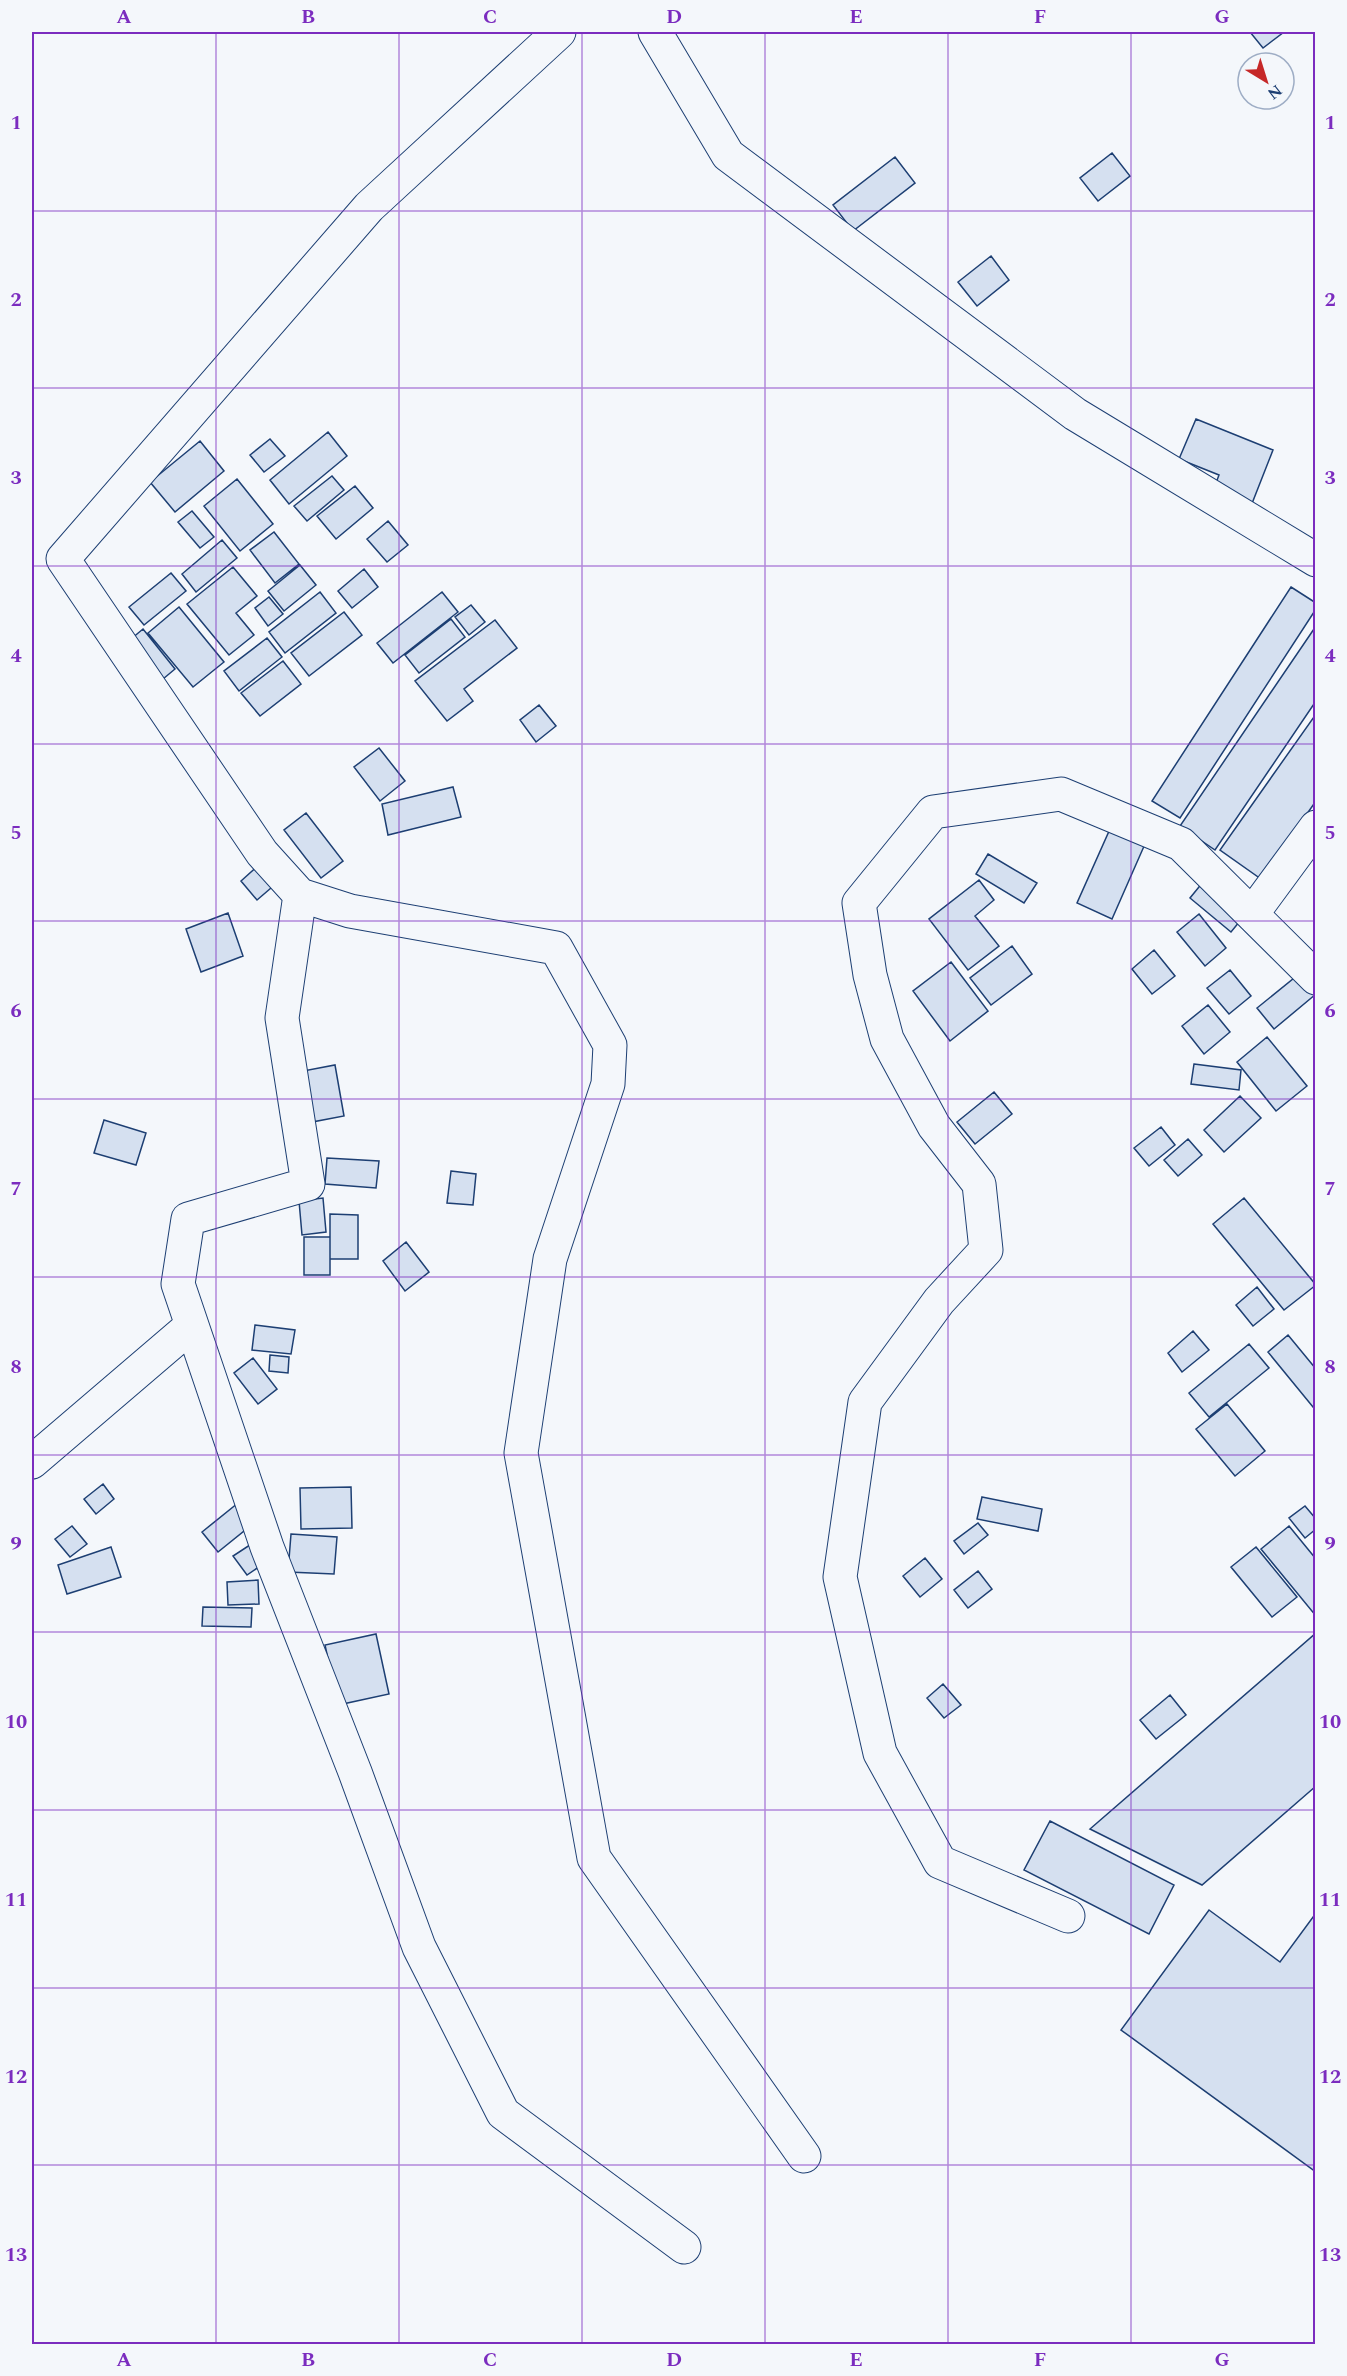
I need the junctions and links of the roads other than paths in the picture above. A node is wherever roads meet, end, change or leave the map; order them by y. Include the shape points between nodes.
1 (559, 32) edge
2 (655, 32) edge
3 (1316, 560) edge
4 (1316, 827) edge
5 (300, 895) junction
6 (1252, 914) junction
7 (1316, 978) edge
8 (191, 1326) junction
9 (32, 1462) edge
10 (1068, 1916) dead end
11 (804, 2156) dead end
12 (684, 2247) dead end

1 - 5 street via 369,207 63,559 262,853
2 - 3 street via 728,155 1075,414
4 - 6 street
5 - 8 street via 282,1018 308,1184 188,1219 178,1284
5 - 11 street via 350,911 556,948 610,1045 608,1084 550,1259 521,1454 594,1858
6 - 7 street
6 - 10 street via 1181,844 1061,794 933,812 859,903 870,975 887,1039 934,1126 979,1184 986,1250 939,1301 865,1402 840,1577 880,1753 940,1862
8 - 9 street
8 - 12 street via 267,1547 419,1947 503,2113

